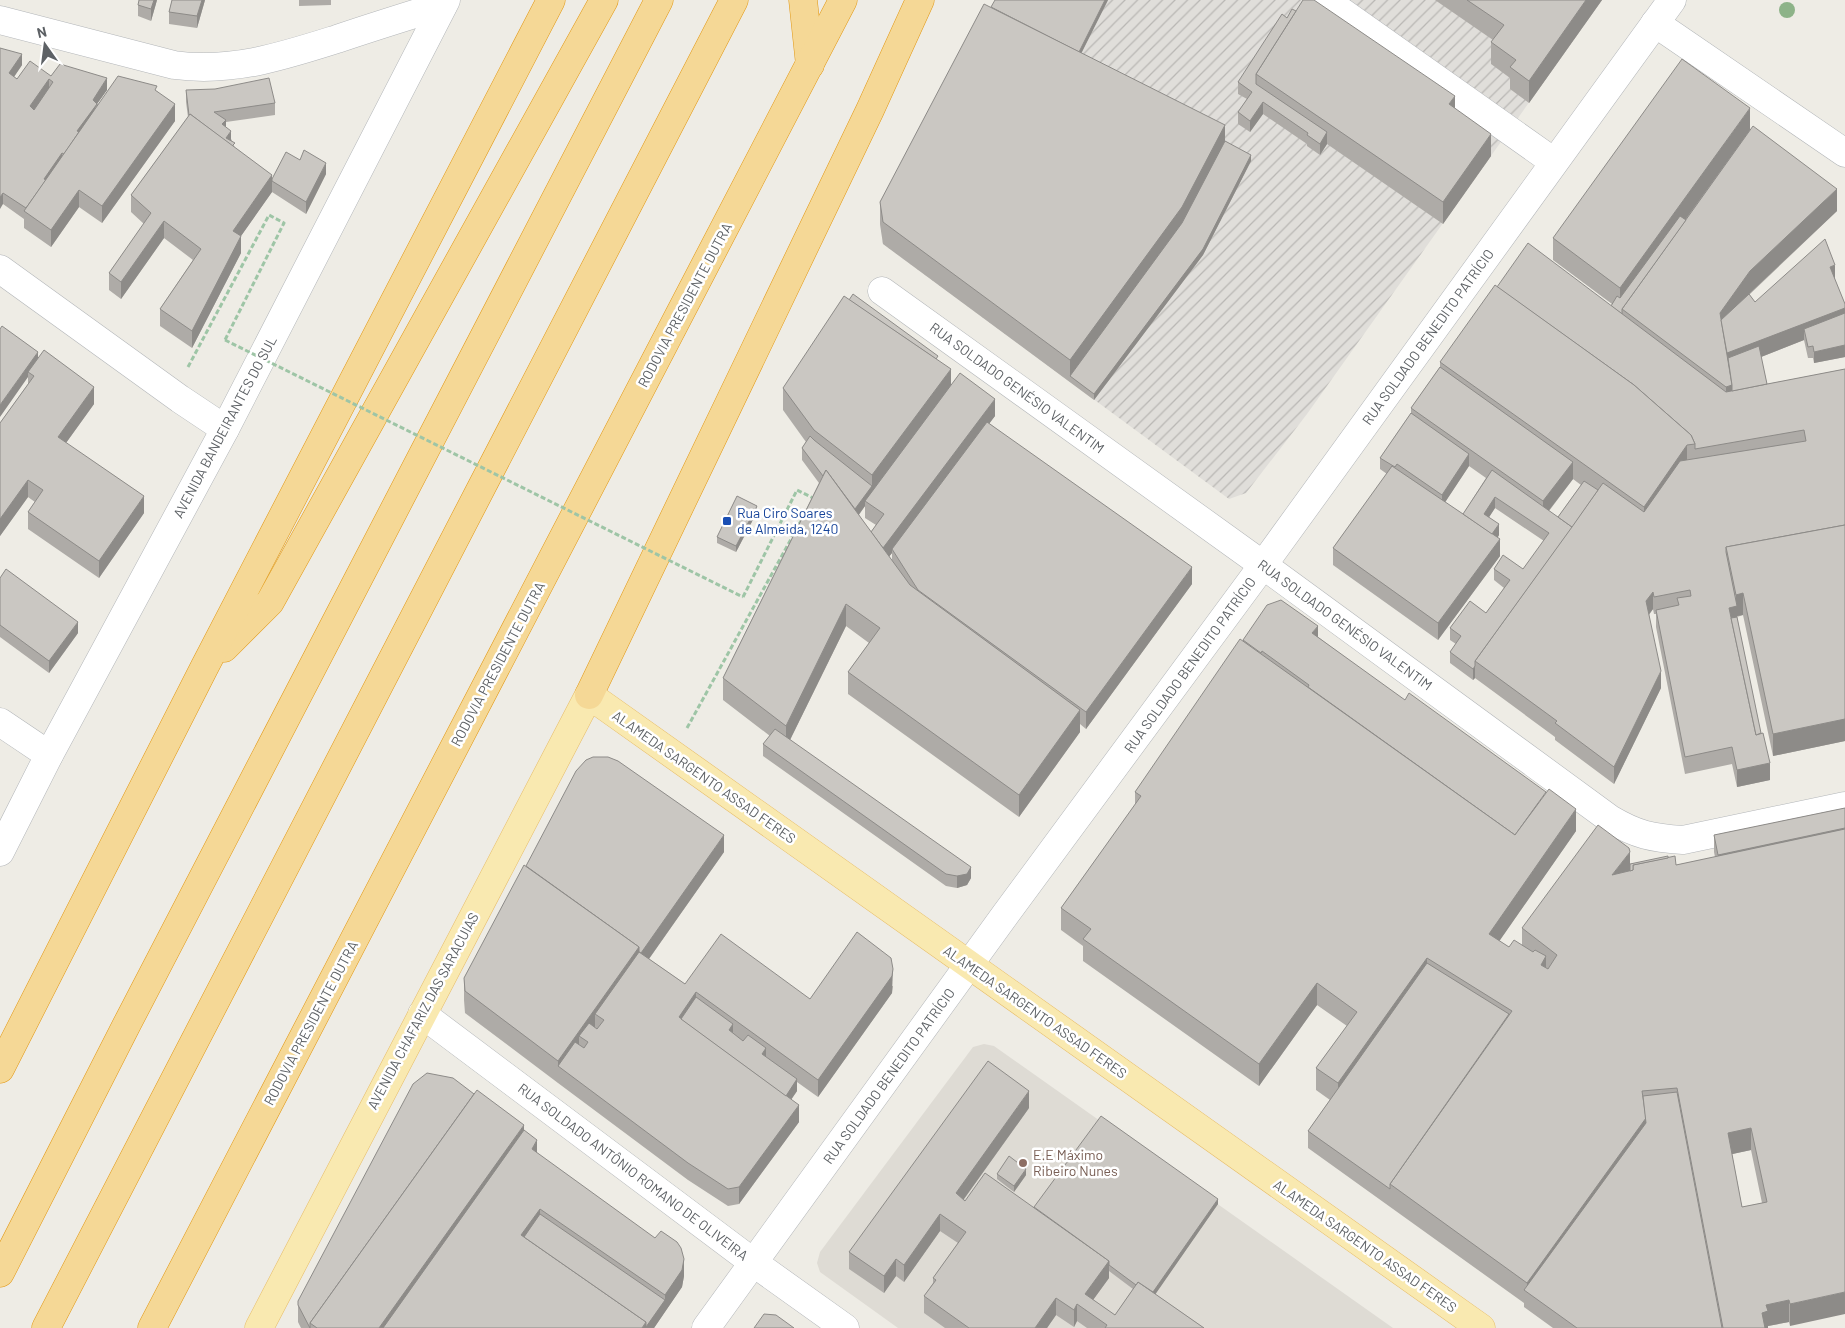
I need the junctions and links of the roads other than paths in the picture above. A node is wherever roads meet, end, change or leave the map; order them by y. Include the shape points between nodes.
1 (551, 0) edge
2 (604, 0) edge
3 (659, 0) edge
4 (734, 0) edge
5 (803, 0) edge
6 (844, 0) edge
7 (920, 0) edge
8 (1325, 0) edge
9 (1672, 0) edge
10 (444, 3) edge
11 (0, 20) edge
12 (1655, 23) junction
13 (810, 65) junction
14 (1845, 153) edge
15 (1554, 162) junction
16 (0, 270) edge
17 (882, 291) dead end
18 (225, 429) junction
19 (1263, 565) junction
20 (204, 668) junction
21 (589, 695) junction
22 (0, 722) edge
23 (49, 755) junction
24 (1845, 806) edge
25 (0, 852) edge
26 (969, 965) junction
27 (422, 1014) junction
28 (0, 1068) edge
29 (754, 1263) junction
30 (0, 1273) edge
31 (46, 1328) edge
32 (152, 1328) edge
33 (259, 1328) edge
34 (706, 1328) edge
35 (845, 1328) edge
36 (1481, 1328) edge

1 - 20 highway
2 - 20 highway via 270,602
3 - 30 highway
4 - 31 highway
5 - 13 highway
6 - 13 highway, RODOVIA PRESIDENTE DUTRA
7 - 21 highway
8 - 15 street
9 - 12 street, RUA SOLDADO BENEDITO PATRÍCIO
10 - 11 street via 280,57 212,68 174,65
10 - 18 street, AVENIDA BANDEIRANTES DO SUL
12 - 14 street
12 - 15 street, RUA SOLDADO BENEDITO PATRÍCIO
13 - 32 highway, RODOVIA PRESIDENTE DUTRA
15 - 19 street, RUA SOLDADO BENEDITO PATRÍCIO
16 - 18 street
17 - 19 street, RUA SOLDADO GENÉSIO VALENTIM
18 - 23 street, AVENIDA BANDEIRANTES DO SUL
19 - 24 street, RUA SOLDADO GENÉSIO VALENTIM via 1632,832 1657,839 1683,840
19 - 26 street, RUA SOLDADO BENEDITO PATRÍCIO
20 - 28 highway
21 - 26 main road, ALAMEDA SARGENTO ASSAD FERES
21 - 27 main road, AVENIDA CHAFARIZ DAS SARACUIAS
22 - 23 street
23 - 25 street, AVENIDA BANDEIRANTES DO SUL
26 - 29 street, RUA SOLDADO BENEDITO PATRÍCIO
26 - 36 main road, ALAMEDA SARGENTO ASSAD FERES
27 - 29 street, RUA SOLDADO ANTÔNIO ROMANO DE OLIVEIRA
27 - 33 main road, AVENIDA CHAFARIZ DAS SARACUIAS
29 - 34 street, RUA SOLDADO BENEDITO PATRÍCIO
29 - 35 street, RUA SOLDADO ANTÔNIO ROMANO DE OLIVEIRA

